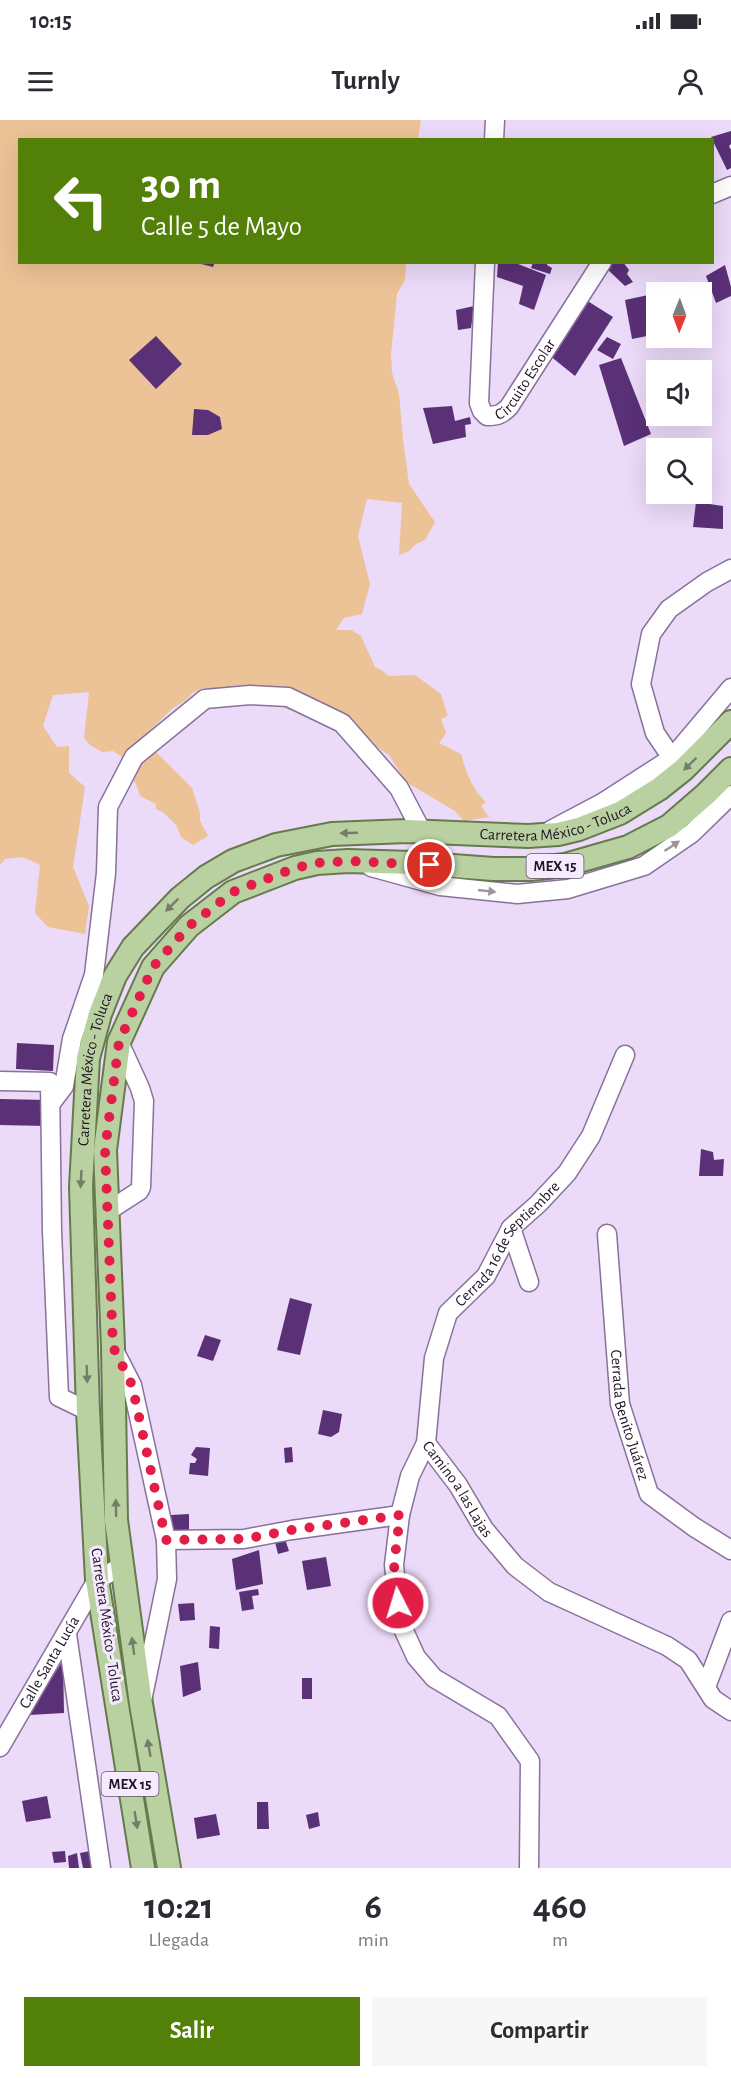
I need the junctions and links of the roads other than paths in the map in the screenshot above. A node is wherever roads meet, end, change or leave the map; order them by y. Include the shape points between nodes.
1 (495, 120) edge
2 (494, 138) edge
3 (731, 186) edge
4 (714, 193) edge
5 (485, 264) edge
6 (601, 264) edge
7 (731, 569) edge
8 (731, 688) edge
9 (731, 722) edge
10 (672, 758) junction
11 (731, 769) edge
12 (731, 795) edge
13 (422, 832) junction
14 (541, 835) junction
15 (348, 861) junction
16 (119, 1042) junction
17 (625, 1055) dead end
18 (0, 1081) edge
19 (51, 1103) junction
20 (108, 1211) junction
21 (511, 1228) junction
22 (607, 1234) dead end
23 (529, 1282) dead end
24 (113, 1347) junction
25 (88, 1411) junction
26 (426, 1443) junction
27 (400, 1515) junction
28 (166, 1540) junction
29 (731, 1550) edge
30 (122, 1566) junction
31 (96, 1580) junction
32 (731, 1621) edge
33 (67, 1634) junction
34 (706, 1687) junction
35 (141, 1704) junction
36 (731, 1711) edge
37 (0, 1747) edge
38 (101, 1868) edge
39 (143, 1868) edge
40 (170, 1868) edge
41 (529, 1868) edge

1 - 2 street
3 - 4 street
5 - 6 street, Circuito Escolar via 479,403 487,416 496,416 509,407
7 - 10 street via 669,609 651,634 641,684 656,732
8 - 10 street
9 -> 14 main road, Carretera México - Toluca / MEX 15 via 683,770 620,813 579,829
10 - 14 street via 602,803
11 - 15 main road, Carretera México - Toluca / MEX 15 via 669,826 628,847 582,861 510,869
15 -> 12 street via 440,886 517,894 568,889 644,866 692,833
13 - 14 main road, Carretera México - Toluca / MEX 15
13 - 19 street via 399,789 342,723 288,697 205,699 134,757 108,807 106,873 94,975 72,1039 64,1086
13 -> 25 main road, Carretera México - Toluca / MEX 15 via 332,834 276,845 233,861 180,898 125,958 108,993 88,1058 81,1187
15 - 16 main road, Carretera México - Toluca / MEX 15 via 295,868 233,892 203,914 153,967
16 - 20 main road, Carretera México - Toluca / MEX 15 via 105,1150
16 - 20 street via 144,1101 141,1187
17 - 21 street, Cerrada 16 de Septiembre via 591,1136 567,1173
18 - 19 street via 50,1082
19 - 25 street via 59,1397
20 - 24 main road, Carretera México - Toluca / MEX 15
21 - 23 street
21 - 26 street, Cerrada 16 de Septiembre via 486,1276 448,1313 434,1358
22 - 29 street, Cerrada Benito Juárez via 620,1404 649,1494
24 - 28 street via 132,1385
30 -> 24 main road, Carretera México - Toluca / MEX 15 via 116,1520
25 - 31 main road, Carretera México - Toluca / MEX 15
26 - 27 street, Camino a las Lajas via 410,1476
26 - 34 street, Camino a las Lajas via 458,1485 484,1529 515,1566 549,1592 667,1646 688,1660
27 - 28 street via 244,1539
27 - 41 street, Camino a las Lajas via 394,1565 400,1622 417,1657 434,1678 498,1716 530,1761
28 - 35 street via 167,1579
30 - 31 street
35 -> 30 main road, Carretera México - Toluca / MEX 15
31 - 33 street, Calle Santa Lucía
31 -> 39 main road, Carretera México - Toluca / MEX 15
32 - 34 street
33 - 37 street, Calle Santa Lucía
33 - 38 street
34 - 36 street, Camino a las Lajas via 713,1699
40 -> 35 main road, Carretera México - Toluca / MEX 15

